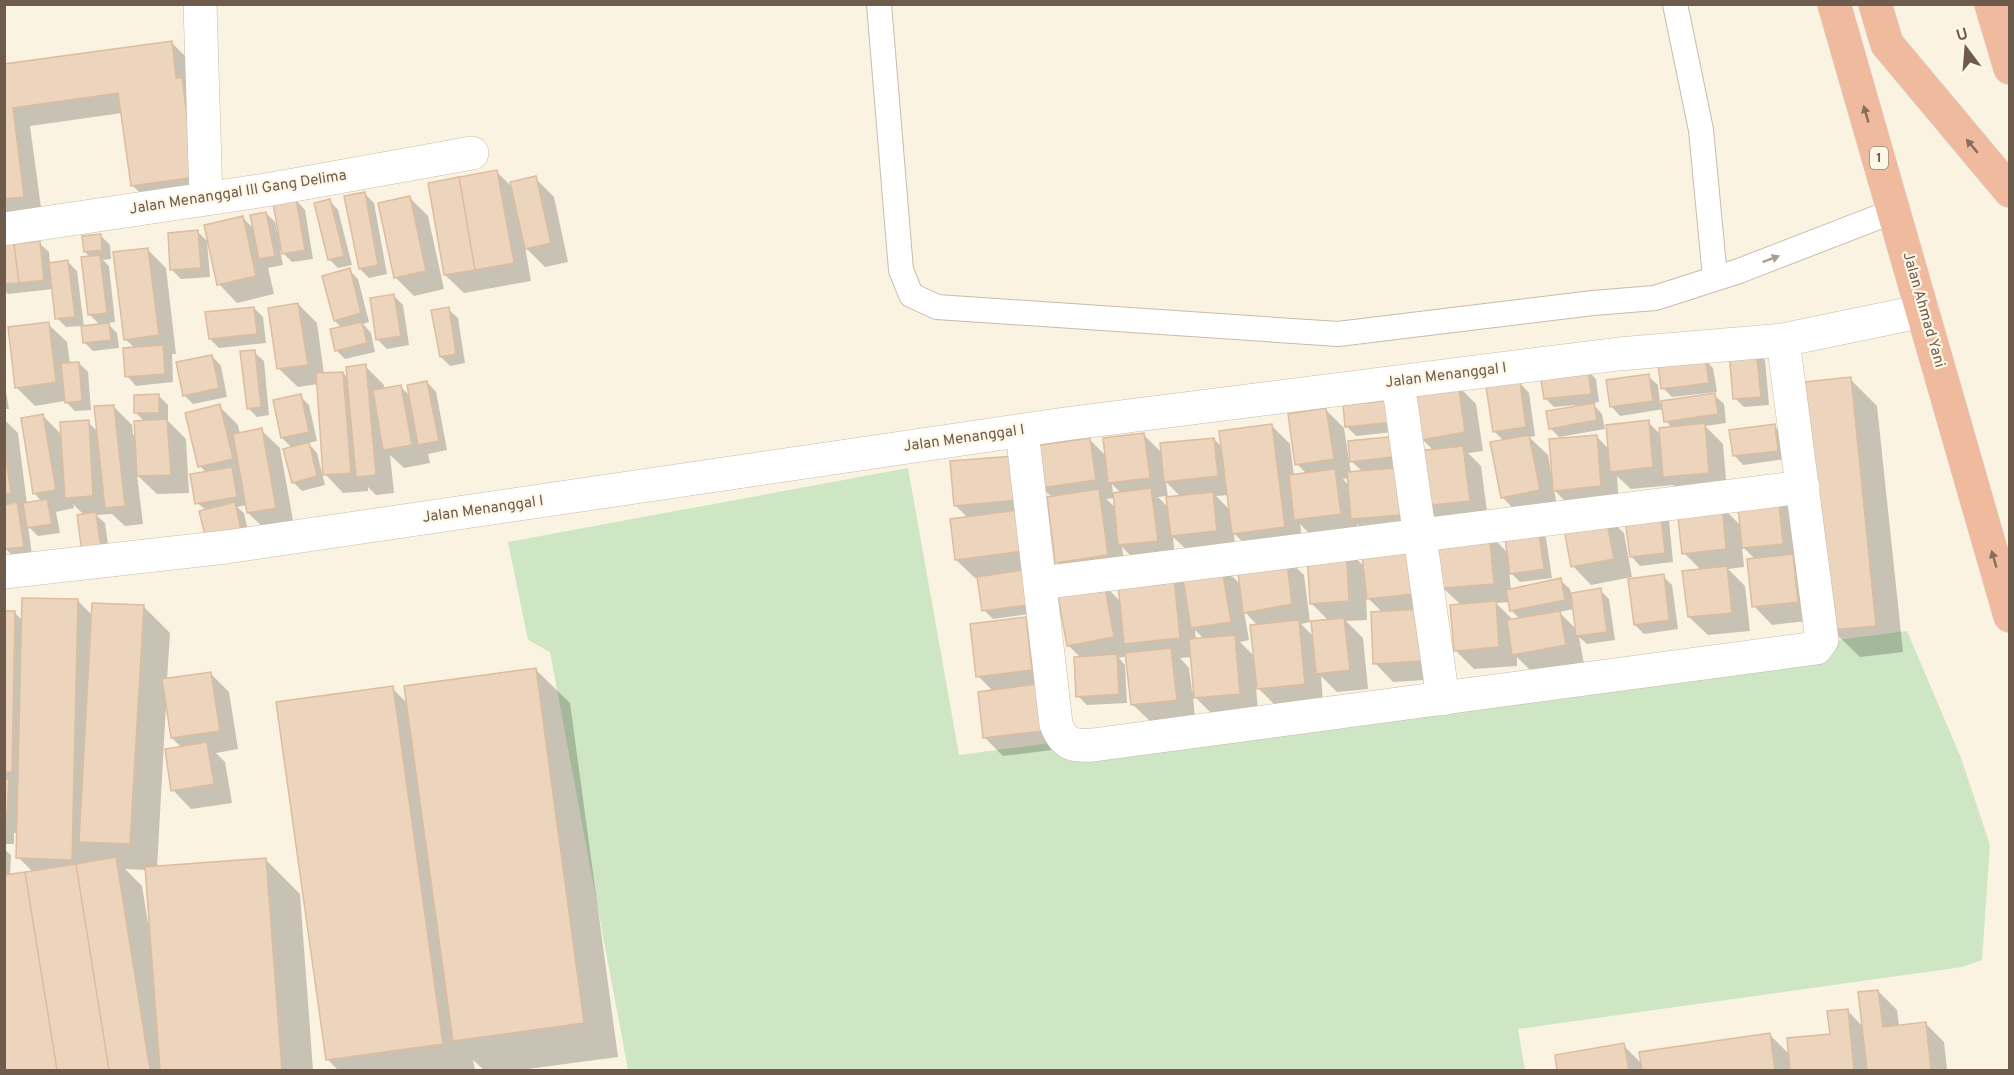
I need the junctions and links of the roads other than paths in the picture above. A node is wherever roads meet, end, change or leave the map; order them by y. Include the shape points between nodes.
1 (200, 4) edge
2 (879, 4) edge
3 (1675, 4) edge
4 (1834, 4) edge
5 (1875, 4) edge
6 (1991, 4) edge
7 (2010, 68) edge
8 (472, 153) dead end
9 (2010, 191) edge
10 (206, 199) junction
11 (1894, 211) junction
12 (4, 229) edge
13 (1715, 277) junction
14 (1923, 311) junction
15 (1783, 340) junction
16 (1398, 382) junction
17 (1022, 431) junction
18 (1803, 487) junction
19 (1419, 535) junction
20 (4, 572) edge
21 (1041, 583) junction
22 (2010, 616) edge
23 (1443, 699) junction

1 - 10 street
2 - 13 lane via 902,270 911,295 937,307 1338,333 1655,298
3 - 13 lane via 1701,130
11 -> 4 highway, Jalan Ahmad Yani / 1
9 -> 5 highway via 1887,44
6 - 7 highway
8 - 10 street, Jalan Menanggal III Gang Delima
10 - 12 street, Jalan Menanggal III Gang Delima
13 -> 11 lane
11 - 14 highway, Jalan Ahmad Yani / 1
14 - 15 street, Jalan Menanggal I
22 -> 14 highway, Jalan Ahmad Yani / 1
15 - 16 street, Jalan Menanggal I via 1619,354
15 - 18 street
16 - 17 street, Jalan Menanggal I
16 - 19 street
17 - 20 street, Jalan Menanggal I via 226,547
17 - 21 street
18 - 19 street
18 - 23 street via 1822,640 1816,648
19 - 21 street
19 - 23 street
21 - 23 street via 1056,724 1062,738 1072,746

